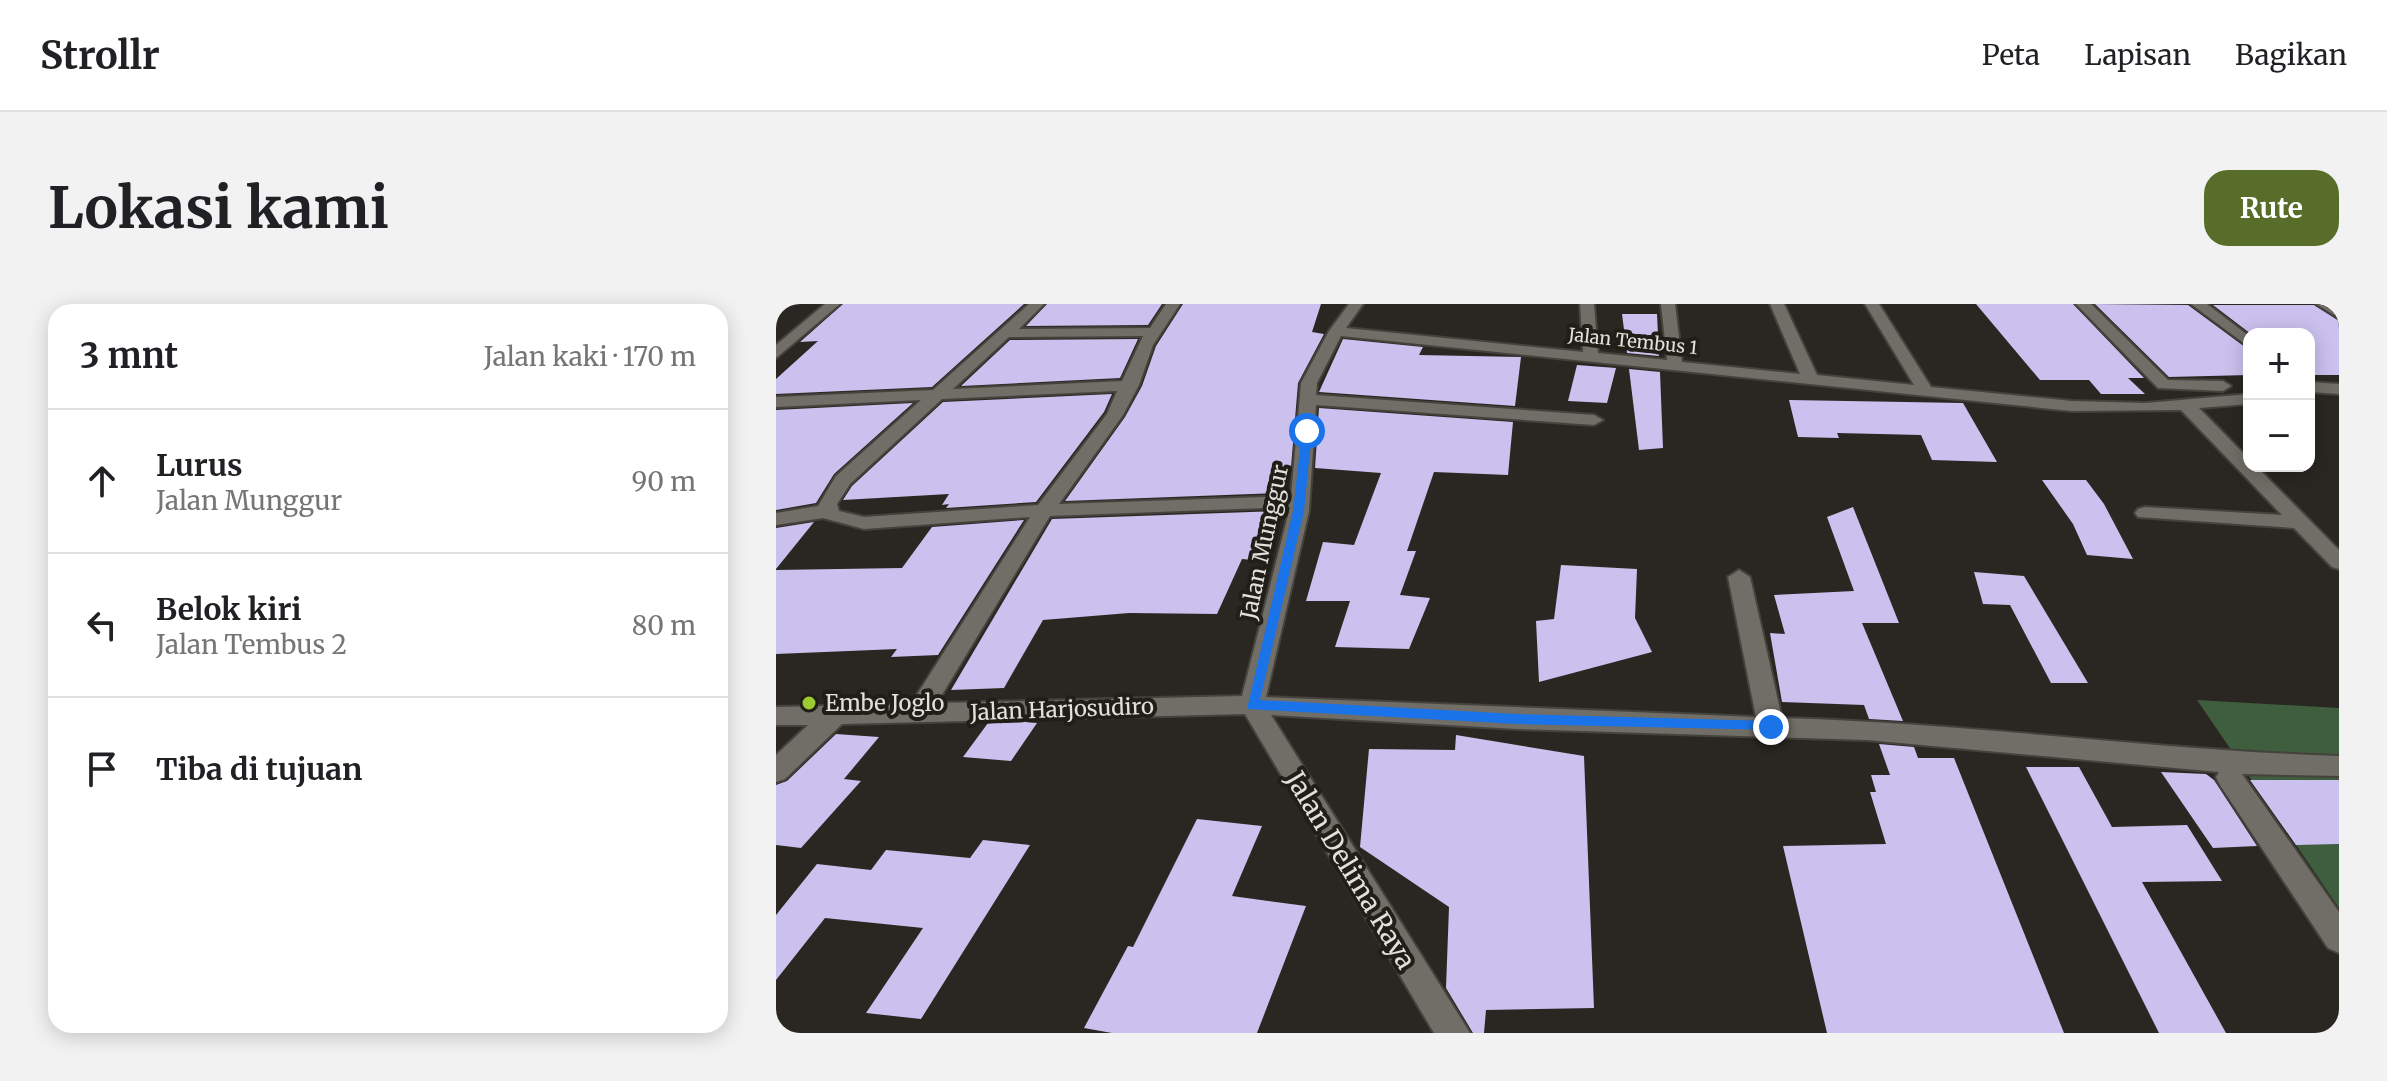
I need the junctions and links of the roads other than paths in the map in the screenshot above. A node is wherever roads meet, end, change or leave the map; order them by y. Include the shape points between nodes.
1 (833, 304) edge
2 (1037, 304) edge
3 (1173, 304) edge
4 (1356, 304) edge
5 (1587, 304) edge
6 (1668, 304) edge
7 (1777, 304) edge
8 (1872, 304) edge
9 (2083, 304) edge
10 (2198, 304) edge
11 (2323, 304) edge
12 (2339, 314) edge
13 (1336, 331) junction
14 (1153, 332) junction
15 (1008, 333) junction
16 (2243, 338) edge
17 (776, 353) edge
18 (1591, 357) junction
19 (1675, 366) junction
20 (1811, 380) junction
21 (1131, 385) junction
22 (2243, 386) edge
23 (2315, 387) edge
24 (2339, 389) edge
25 (1926, 392) junction
26 (934, 394) junction
27 (1307, 399) junction
28 (2243, 399) edge
29 (2315, 400) edge
30 (2339, 401) edge
31 (776, 402) edge
32 (2185, 404) junction
33 (1594, 420) dead end
34 (1300, 501) junction
35 (1044, 510) junction
36 (827, 511) junction
37 (2145, 513) dead end
38 (776, 519) edge
39 (2300, 522) junction
40 (2339, 562) edge
41 (1739, 577) dead end
42 (1252, 705) junction
43 (918, 713) junction
44 (835, 715) junction
45 (776, 716) edge
46 (1771, 727) junction
47 (2339, 766) edge
48 (776, 771) edge
49 (2230, 777) dead end
50 (2339, 938) edge
51 (1453, 1033) edge

1 - 17 street
2 - 15 street
3 - 14 street
4 - 13 street, Jalan Munggur
5 - 18 street
6 - 19 street
7 - 20 street
8 - 25 street
9 - 22 street via 2164,385
10 - 16 street
11 - 12 street
13 - 18 street, Jalan Tembus 1
13 - 27 street, Jalan Munggur via 1315,369
14 - 15 street
14 - 21 street
15 - 26 street
18 - 19 street, Jalan Tembus 1
19 - 20 street, Jalan Tembus 1
20 - 25 street, Jalan Tembus 1
21 - 26 street
21 - 35 street via 1115,415
23 - 24 street
25 - 32 street, Jalan Tembus 1 via 2116,409
26 - 31 street
26 - 36 street via 843,480
27 - 33 street
27 - 34 street, Jalan Munggur
28 - 32 street, Jalan Tembus 1
29 - 30 street
32 - 39 street
34 - 35 street
34 - 42 street, Jalan Munggur
35 - 36 street via 864,523
35 - 43 street
36 - 38 street
37 - 39 street
39 - 40 street
41 - 46 street
42 - 43 street, Jalan Harjosudiro
42 - 46 street, Jalan Harjosudiro
42 - 51 street, Jalan Delima Raya
43 - 44 street, Jalan Harjosudiro
44 - 45 street, Jalan Harjosudiro
44 - 48 street
46 - 47 street, Jalan Harjosudiro via 1867,730 2236,763
49 - 50 street

